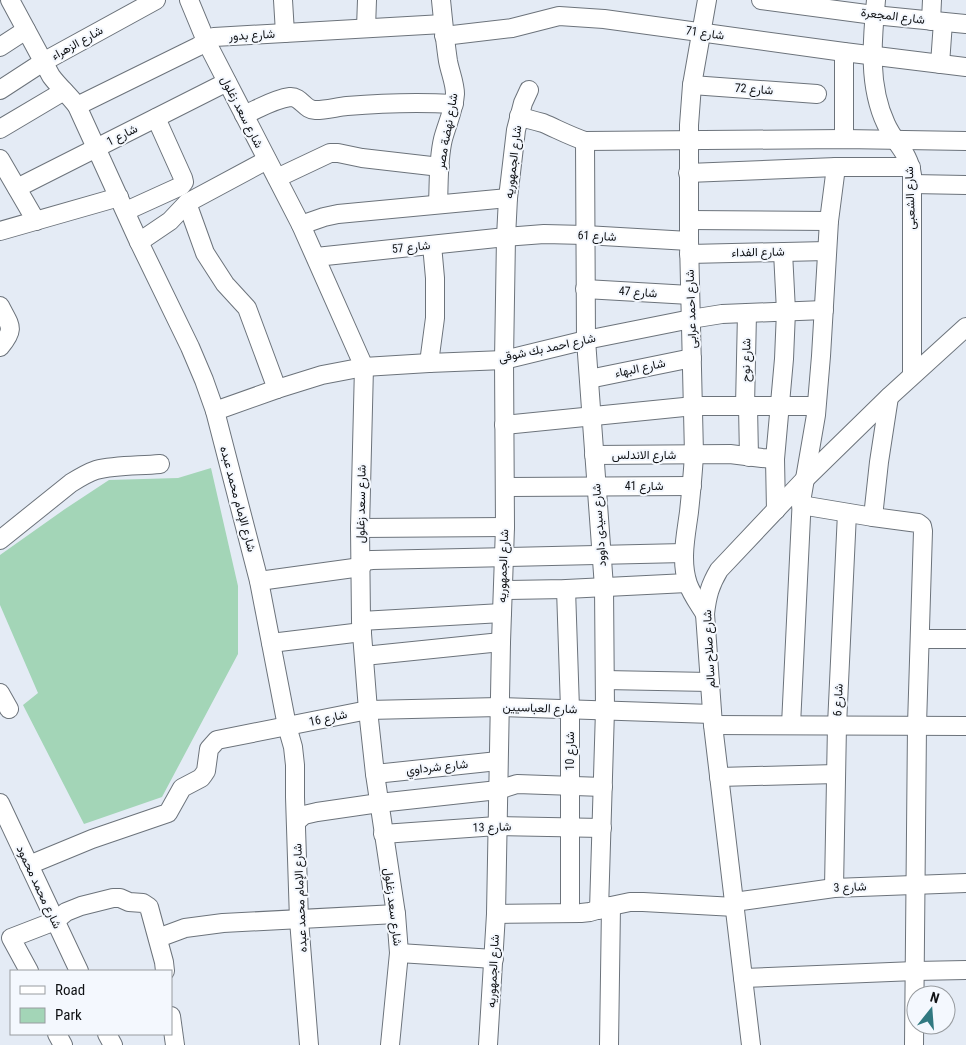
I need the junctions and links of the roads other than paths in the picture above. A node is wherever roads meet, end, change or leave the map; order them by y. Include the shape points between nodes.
1 (10, 0) edge
2 (156, 0) edge
3 (283, 0) edge
4 (367, 0) edge
5 (441, 0) edge
6 (707, 0) edge
7 (761, 0) edge
8 (932, 0) edge
9 (194, 1) edge
10 (818, 4) edge
11 (875, 7) edge
12 (937, 22) junction
13 (966, 24) edge
14 (366, 28) junction
15 (26, 30) junction
16 (444, 30) junction
17 (285, 33) junction
18 (701, 33) junction
19 (206, 41) junction
20 (0, 46) edge
21 (844, 52) junction
22 (872, 56) junction
23 (43, 62) junction
24 (940, 64) junction
25 (966, 67) edge
26 (227, 82) junction
27 (692, 85) junction
28 (0, 90) edge
29 (529, 90) dead end
30 (64, 91) junction
31 (817, 94) dead end
32 (454, 104) junction
33 (76, 106) junction
34 (244, 115) junction
35 (519, 116) junction
36 (156, 118) junction
37 (0, 129) edge
38 (844, 139) junction
39 (689, 140) junction
40 (895, 140) junction
41 (584, 141) junction
42 (966, 141) edge
43 (96, 148) junction
44 (0, 159) edge
45 (267, 160) junction
46 (440, 167) junction
47 (836, 167) junction
48 (688, 173) junction
49 (911, 176) junction
50 (277, 178) junction
51 (966, 185) edge
52 (17, 188) junction
53 (508, 198) junction
54 (187, 203) junction
55 (122, 204) junction
56 (438, 204) junction
57 (688, 220) junction
58 (36, 221) junction
59 (829, 221) junction
60 (301, 226) junction
61 (0, 231) edge
62 (585, 235) junction
63 (506, 237) junction
64 (139, 242) junction
65 (432, 245) junction
66 (689, 247) junction
67 (827, 251) junction
68 (784, 252) junction
69 (316, 257) junction
70 (585, 289) junction
71 (690, 295) junction
72 (0, 306) edge
73 (824, 310) junction
74 (786, 311) junction
75 (747, 313) junction
76 (691, 319) junction
77 (966, 328) edge
78 (586, 340) junction
79 (0, 347) edge
80 (692, 358) junction
81 (504, 360) junction
82 (429, 363) junction
83 (364, 367) junction
84 (912, 375) junction
85 (588, 379) junction
86 (277, 389) junction
87 (889, 397) junction
88 (694, 406) junction
89 (747, 406) junction
90 (780, 406) junction
91 (816, 406) junction
92 (215, 411) junction
93 (591, 416) junction
94 (504, 424) junction
95 (694, 454) junction
96 (594, 455) junction
97 (749, 457) junction
98 (775, 459) junction
99 (160, 464) dead end
100 (804, 480) junction
101 (596, 486) junction
102 (692, 486) junction
103 (505, 487) junction
104 (801, 505) junction
105 (776, 510) junction
106 (847, 513) junction
107 (873, 517) junction
108 (505, 527) junction
109 (360, 528) junction
110 (0, 540) edge
111 (684, 553) junction
112 (602, 555) junction
113 (504, 556) junction
114 (361, 567) junction
115 (259, 580) junction
116 (687, 582) junction
117 (604, 587) junction
118 (566, 589) junction
119 (502, 590) junction
120 (502, 613) junction
121 (705, 614) junction
122 (362, 626) junction
123 (920, 639) junction
124 (966, 639) edge
125 (271, 642) junction
126 (501, 642) junction
127 (364, 656) junction
128 (605, 680) junction
129 (710, 682) junction
130 (0, 693) edge
131 (499, 707) junction
132 (9, 709) dead end
133 (570, 709) junction
134 (368, 710) junction
135 (605, 710) junction
136 (713, 719) junction
137 (791, 725) junction
138 (836, 725) junction
139 (917, 725) junction
140 (287, 726) junction
141 (966, 726) edge
142 (498, 761) junction
143 (375, 774) junction
144 (836, 774) junction
145 (719, 776) junction
146 (570, 786) junction
147 (603, 787) junction
148 (498, 790) junction
149 (0, 803) edge
150 (379, 803) junction
151 (296, 822) junction
152 (497, 826) junction
153 (570, 827) junction
154 (602, 828) junction
155 (383, 834) junction
156 (29, 865) junction
157 (966, 883) edge
158 (915, 884) junction
159 (834, 888) junction
160 (734, 904) junction
161 (605, 908) junction
162 (396, 914) junction
163 (496, 914) junction
164 (570, 914) junction
165 (55, 920) junction
166 (300, 920) junction
167 (158, 938) junction
168 (6, 941) edge
169 (399, 954) junction
170 (494, 959) junction
171 (28, 970) edge
172 (79, 970) edge
173 (165, 970) edge
174 (966, 970) edge
175 (915, 971) junction
176 (743, 978) junction
177 (172, 1023) edge
178 (175, 1045) edge
179 (309, 1045) edge
180 (390, 1045) edge
181 (488, 1045) edge
182 (608, 1045) edge
183 (751, 1045) edge
184 (914, 1045) edge

1 - 15 street, شارع الإمام محمد عبده
2 - 23 street, شارع الزهراء
3 - 17 street
4 - 14 street
5 - 16 street, شارع نهضة مصر
6 - 18 street, شارع احمد عرابى
7 - 10 street, شارع المجعرة
8 - 12 street
9 - 19 street, شارع سعد زغلول
10 - 11 street, شارع المجعرة
11 - 12 street, شارع المجعرة
11 - 22 street, شارع الشعبى
12 - 13 street, شارع المجعرة
12 - 24 street
14 - 16 street, شارع بدور
14 - 17 street, شارع بدور
15 - 20 street
15 - 23 street, شارع الإمام محمد عبده
16 - 18 street, شارع 71 via 512,28 559,16
16 - 32 street, شارع نهضة مصر via 455,88
17 - 19 street, شارع بدور via 218,36
18 - 21 street, شارع 71
18 - 27 street, شارع احمد عرابى
19 - 26 street, شارع سعد زغلول
19 - 33 street, شارع بدور
21 - 22 street, شارع 71
21 - 38 street
22 - 24 street, شارع 71
22 - 40 street, شارع الشعبى via 880,109
23 - 28 street, شارع الزهراء
23 - 30 street, شارع الإمام محمد عبده
24 - 25 street, شارع 71
26 - 34 street, شارع سعد زغلول
26 - 36 street, شارع 1
27 - 31 street, شارع 72
27 - 39 street, شارع احمد عرابى
29 - 35 street, شارع الجمهوريه
30 - 33 street, شارع الإمام محمد عبده
30 - 37 street
32 - 34 street via 393,102 313,110 293,97
32 - 46 street, شارع نهضة مصر via 443,139
33 - 43 street, شارع الإمام محمد عبده
34 - 45 street, شارع سعد زغلول
35 - 41 street
35 - 53 street, شارع الجمهوريه
36 - 43 street, شارع 1
36 - 55 street via 184,182 181,186
38 - 39 street
38 - 40 street
39 - 41 street
39 - 48 street, شارع احمد عرابى
40 - 42 street
40 - 49 street, شارع الشعبى via 906,153
41 - 62 street, شارع سيدى داوود
43 - 52 street, شارع 1
43 - 55 street, شارع الإمام محمد عبده
44 - 52 street
45 - 50 street, شارع سعد زغلول
45 - 54 street
46 - 50 street via 330,153
46 - 56 street, شارع نهضة مصر
47 - 48 street
47 - 49 street
47 - 59 street
48 - 57 street, شارع احمد عرابى
49 - 51 street
49 - 84 street, شارع الشعبى
50 - 60 street, شارع سعد زغلول
52 - 58 street
53 - 56 street
53 - 63 street, شارع الجمهوريه
54 - 64 street via 170,221
54 - 86 street via 205,253 225,284 247,308
55 - 58 street
55 - 64 street, شارع الإمام محمد عبده
56 - 60 street via 338,214
57 - 59 street
57 - 66 street, شارع احمد عرابى
58 - 61 street
59 - 67 street
60 - 69 street, شارع سعد زغلول
62 - 63 street, شارع 61
62 - 66 street, شارع 61
62 - 70 street, شارع سيدى داوود
63 - 65 street, شارع 57
63 - 81 street, شارع الجمهوريه
64 - 92 street, شارع الإمام محمد عبده via 190,347
65 - 69 street, شارع 57
65 - 82 street via 434,318
66 - 68 street, شارع الفداء
66 - 71 street, شارع احمد عرابى
67 - 68 street, شارع الفداء
67 - 73 street
68 - 74 street
69 - 83 street, شارع سعد زغلول
70 - 71 street, شارع 47
70 - 78 street, شارع سيدى داوود
71 - 76 street, شارع احمد عرابى
72 - 79 street via 10,329 9,336
73 - 74 street, شارع احمد بك شوقى
73 - 91 street
74 - 75 street, شارع احمد بك شوقى
74 - 90 street
75 - 76 street, شارع احمد بك شوقى
75 - 89 street, شارع نوح
76 - 78 street, شارع احمد بك شوقى
76 - 80 street, شارع احمد عرابى
77 - 84 street, شارع صلاح سالم
78 - 81 street, شارع احمد بك شوقى
78 - 85 street, شارع سيدى داوود
80 - 85 street, شارع البهاء
80 - 88 street, شارع احمد عرابى
81 - 82 street, شارع احمد بك شوقى
81 - 94 street, شارع الجمهوريه
82 - 83 street, شارع احمد بك شوقى
83 - 86 street, شارع احمد بك شوقى via 322,375
83 - 109 street, شارع سعد زغلول
84 - 87 street, شارع صلاح سالم
85 - 93 street, شارع سيدى داوود
86 - 92 street, شارع احمد بك شوقى
87 - 100 street, شارع صلاح سالم
87 - 107 street
88 - 89 street
88 - 93 street
88 - 95 street, شارع احمد عرابى
89 - 90 street
89 - 97 street, شارع نوح
90 - 91 street
90 - 98 street
91 - 100 street
92 - 115 street, شارع الإمام محمد عبده
93 - 94 street
93 - 96 street, شارع سيدى داوود
94 - 103 street, شارع الجمهوريه
95 - 96 street, شارع الاندلس
95 - 97 street, شارع الاندلس
95 - 102 street, شارع احمد عرابى
96 - 101 street, شارع سيدى داوود
97 - 98 street, شارع الاندلس
98 - 105 street
99 - 110 street via 96,470 83,476
100 - 104 street
100 - 105 street, شارع صلاح سالم
101 - 102 street, شارع 41
101 - 103 street, شارع 41
101 - 112 street, شارع سيدى داوود
102 - 111 street, شارع احمد عرابى
103 - 108 street, شارع الجمهوريه
104 - 106 street
104 - 137 street
105 - 121 street, شارع صلاح سالم via 719,570 707,598
106 - 107 street
106 - 138 street, شارع 6
107 - 123 street via 922,526
108 - 109 street
108 - 113 street, شارع الجمهوريه
109 - 114 street, شارع سعد زغلول
111 - 112 street
111 - 116 street, شارع احمد عرابى
112 - 113 street
112 - 117 street, شارع سيدى داوود
113 - 114 street via 372,560 365,561
113 - 119 street, شارع الجمهوريه
114 - 115 street
114 - 122 street, شارع سعد زغلول
115 - 125 street, شارع الإمام محمد عبده
116 - 117 street
116 - 121 street, شارع احمد عرابى
117 - 118 street
117 - 128 street, شارع سيدى داوود
118 - 119 street
118 - 133 street, شارع 10
119 - 120 street, شارع الجمهوريه
120 - 122 street
120 - 126 street, شارع الجمهوريه
121 - 129 street, شارع صلاح سالم
122 - 125 street
122 - 127 street, شارع سعد زغلول
123 - 124 street
123 - 139 street
125 - 140 street, شارع الإمام محمد عبده
126 - 127 street
126 - 131 street, شارع الجمهوريه
127 - 134 street, شارع سعد زغلول
128 - 129 street
128 - 135 street, شارع سيدى داوود
129 - 136 street, شارع صلاح سالم
130 - 132 street
131 - 133 street, شارع العباسيين
131 - 134 street, شارع العباسيين
131 - 142 street, شارع الجمهوريه
133 - 135 street, شارع العباسيين
133 - 146 street, شارع 10
134 - 140 street, شارع 16
134 - 143 street, شارع سعد زغلول
135 - 136 street, شارع العباسيين
135 - 147 street, شارع سيدى داوود
136 - 137 street, شارع العباسيين
136 - 145 street, شارع صلاح سالم
137 - 138 street, شارع العباسيين
138 - 139 street, شارع العباسيين
138 - 144 street, شارع 6
139 - 141 street, شارع العباسيين
139 - 158 street
140 - 151 street, شارع الإمام محمد عبده via 295,765
140 - 156 street, شارع 16 via 217,740 209,749 204,774 182,788 168,813
142 - 143 street, شارع شرداوي
142 - 148 street, شارع الجمهوريه
143 - 150 street, شارع سعد زغلول
144 - 145 street
144 - 159 street, شارع 6
145 - 160 street, شارع صلاح سالم
146 - 147 street
146 - 148 street via 517,784
146 - 153 street, شارع 10
147 - 154 street, شارع سيدى داوود
148 - 150 street
148 - 152 street, شارع الجمهوريه
149 - 156 street, شارع محمد محمود
150 - 151 street via 317,812
150 - 155 street, شارع سعد زغلول
151 - 166 street, شارع الإمام محمد عبده
152 - 153 street, شارع 13
152 - 155 street, شارع 13
152 - 163 street, شارع الجمهوريه
153 - 154 street, شارع 13
153 - 164 street, شارع 10
154 - 161 street, شارع سيدى داوود
155 - 162 street, شارع سعد زغلول
156 - 165 street, شارع محمد محمود
157 - 158 street, شارع 3
158 - 159 street, شارع 3
158 - 175 street
159 - 160 street, شارع 3
160 - 161 street, شارع 3 via 630,902
160 - 176 street, شارع صلاح سالم
161 - 164 street, شارع 3
161 - 182 street, شارع سيدى داوود
162 - 166 street
162 - 169 street, شارع سعد زغلول
163 - 164 street, شارع 3
163 - 170 street, شارع الجمهوريه
165 - 167 street via 81,906 116,898 149,907
165 - 168 street
165 - 172 street, شارع محمد محمود
166 - 167 street via 223,923 185,928
166 - 179 street, شارع الإمام محمد عبده
167 - 173 street
168 - 171 street
169 - 170 street
169 - 180 street, شارع سعد زغلول
170 - 181 street, شارع الجمهوريه
174 - 175 street
175 - 176 street
175 - 184 street
176 - 183 street, شارع صلاح سالم
177 - 178 street

